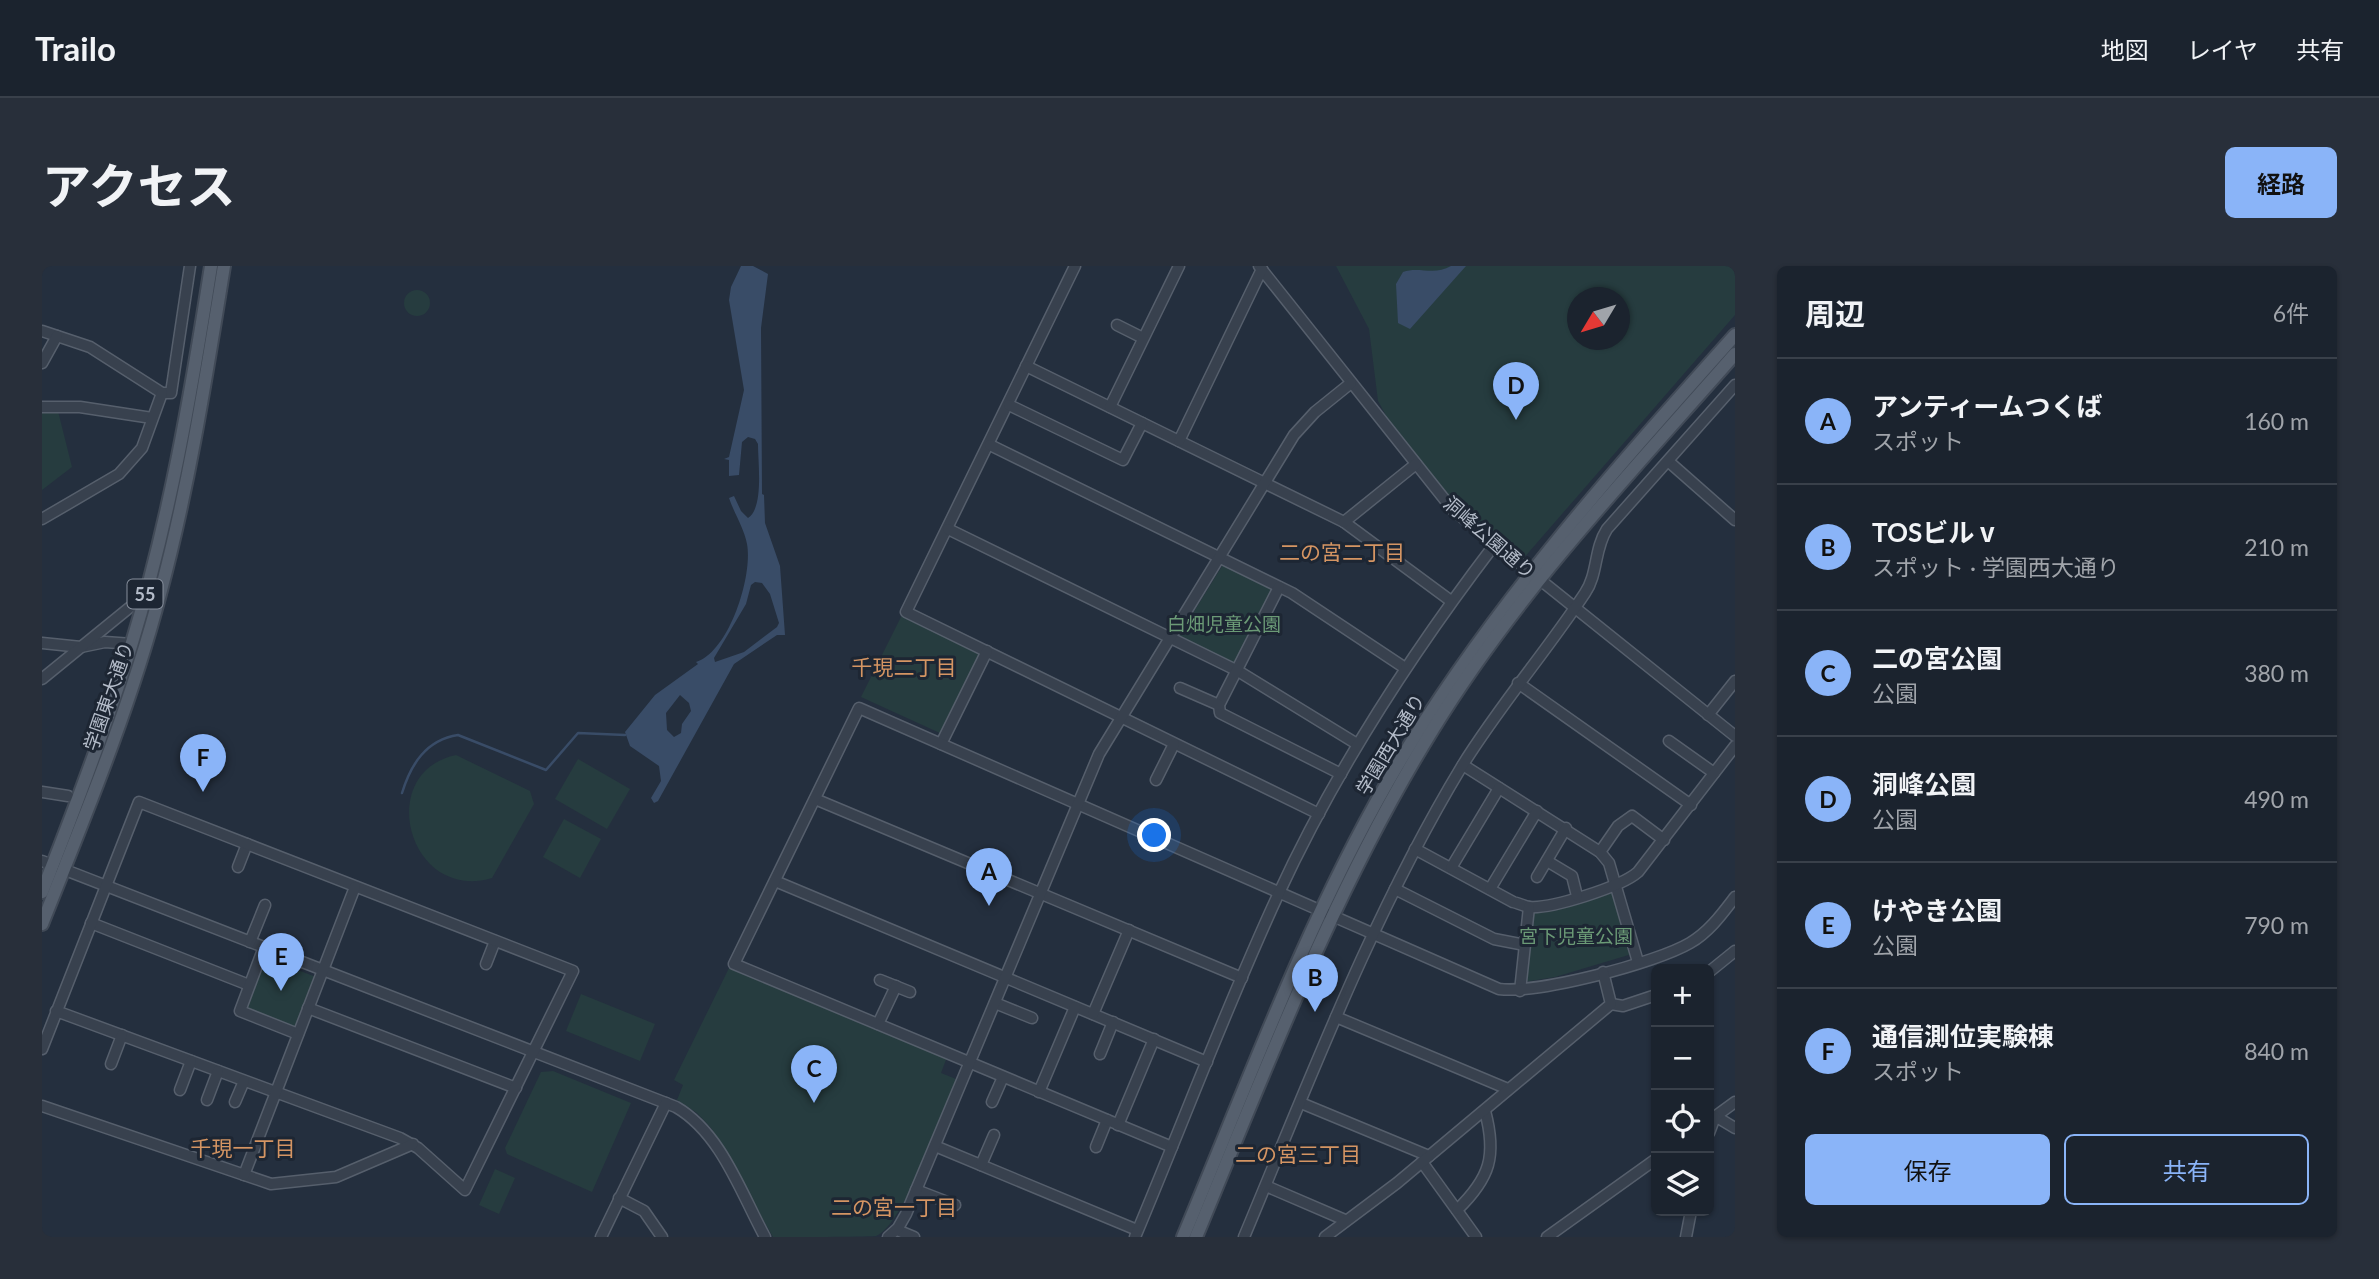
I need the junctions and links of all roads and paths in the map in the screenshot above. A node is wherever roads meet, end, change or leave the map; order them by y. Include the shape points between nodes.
1 (190, 266) edge
2 (211, 266) edge
3 (224, 266) edge
4 (1075, 266) edge
5 (1178, 266) edge
6 (1261, 268) edge
7 (1117, 326) dead end
8 (42, 331) edge
9 (1735, 335) edge
10 (57, 336) junction
11 (1143, 338) junction
12 (1735, 354) edge
13 (42, 363) edge
14 (1026, 366) junction
15 (1351, 383) junction
16 (1735, 384) edge
17 (162, 393) junction
18 (1009, 405) junction
19 (42, 407) edge
20 (1110, 407) junction
21 (152, 418) junction
22 (1142, 423) junction
23 (1179, 441) junction
24 (990, 445) junction
25 (1668, 461) junction
26 (1416, 464) junction
27 (1264, 482) junction
28 (42, 519) edge
29 (1735, 520) edge
30 (1344, 522) junction
31 (948, 529) junction
32 (1495, 544) junction
33 (1218, 556) junction
34 (1534, 576) junction
35 (1279, 587) junction
36 (1451, 601) junction
37 (129, 608) dead end
38 (1574, 608) junction
39 (1169, 637) junction
40 (42, 643) edge
41 (132, 644) junction
42 (81, 647) junction
43 (987, 651) junction
44 (1405, 668) junction
45 (1238, 671) junction
46 (42, 679) edge
47 (1518, 683) junction
48 (1734, 684) edge
49 (1180, 688) dead end
50 (1219, 705) junction
51 (1709, 715) junction
52 (1120, 717) junction
53 (1735, 736) edge
54 (1669, 741) dead end
55 (941, 744) junction
56 (1174, 744) junction
57 (1357, 744) junction
58 (1735, 746) edge
59 (1463, 765) junction
60 (1714, 773) junction
61 (1341, 774) junction
62 (1156, 780) dead end
63 (1499, 788) junction
64 (42, 792) edge
65 (68, 796) dead end
66 (815, 799) junction
67 (1077, 804) junction
68 (1691, 805) junction
69 (1537, 811) junction
70 (1319, 814) junction
71 (1566, 828) junction
72 (1664, 840) junction
73 (247, 844) junction
74 (1415, 849) junction
75 (1600, 852) junction
76 (1547, 861) junction
77 (53, 865) edge
78 (238, 867) dead end
79 (1451, 868) junction
80 (1537, 877) dead end
81 (775, 881) junction
82 (1616, 884) junction
83 (105, 886) junction
84 (355, 887) junction
85 (1395, 889) junction
86 (1490, 889) junction
87 (42, 892) edge
88 (1040, 894) junction
89 (1279, 894) junction
90 (1577, 896) junction
91 (1735, 897) edge
92 (265, 905) dead end
93 (1529, 907) junction
94 (1325, 915) junction
95 (91, 923) junction
96 (42, 925) edge
97 (1129, 930) junction
98 (1372, 935) junction
99 (495, 941) junction
100 (250, 942) junction
101 (1525, 945) junction
102 (264, 947) junction
103 (1735, 951) edge
104 (1638, 962) junction
105 (486, 964) dead end
106 (1714, 968) edge
107 (322, 970) junction
108 (1603, 972) junction
109 (1006, 977) junction
110 (1242, 978) junction
111 (880, 980) dead end
112 (249, 985) junction
113 (896, 986) junction
114 (1520, 991) junction
115 (910, 992) dead end
116 (1651, 997) edge
117 (995, 1003) junction
118 (1611, 1004) junction
119 (1075, 1007) junction
120 (308, 1008) junction
121 (57, 1011) junction
122 (1093, 1014) junction
123 (1336, 1017) junction
124 (1032, 1018) dead end
125 (1113, 1022) junction
126 (878, 1024) junction
127 (298, 1034) junction
128 (121, 1035) junction
129 (1154, 1039) junction
130 (42, 1048) edge
131 (533, 1051) junction
132 (1100, 1054) dead end
133 (191, 1061) junction
134 (970, 1062) junction
135 (1207, 1062) junction
136 (111, 1064) dead end
137 (218, 1071) junction
138 (1003, 1077) junction
139 (244, 1081) junction
140 (516, 1088) junction
141 (1508, 1089) junction
142 (180, 1090) dead end
143 (1039, 1091) junction
144 (275, 1093) junction
145 (207, 1100) dead end
146 (235, 1102) dead end
147 (992, 1102) dead end
148 (1735, 1102) edge
149 (666, 1103) junction
150 (1300, 1103) junction
151 (42, 1106) edge
152 (1485, 1111) junction
153 (1714, 1117) edge
154 (1714, 1119) edge
155 (1107, 1120) junction
156 (1118, 1125) junction
157 (1735, 1128) edge
158 (993, 1135) dead end
159 (413, 1144) junction
160 (935, 1146) junction
161 (1096, 1147) dead end
162 (1172, 1147) junction
163 (1426, 1158) junction
164 (1651, 1163) edge
165 (981, 1165) junction
166 (244, 1175) junction
167 (1266, 1186) junction
168 (916, 1189) junction
169 (619, 1198) junction
170 (955, 1205) dead end
171 (1457, 1210) junction
172 (1691, 1216) edge
173 (1345, 1220) junction
174 (897, 1230) junction
175 (1136, 1234) edge
176 (601, 1237) edge
177 (662, 1237) edge
178 (765, 1237) edge
179 (888, 1237) edge
180 (914, 1237) edge
181 (1183, 1237) edge
182 (1196, 1237) edge
183 (1244, 1237) edge
184 (1325, 1237) edge
185 (1476, 1237) edge
186 (1547, 1237) edge
187 (1686, 1237) edge

1 - 17 street via 171,393
2 - 41 main road, 学園東大通り / 55 via 183,435
3 - 77 main road, 学園東大通り / 55 via 186,491 160,596 112,748
4 - 14 street
5 - 11 street
6 - 15 street, 洞峰公園通り
6 - 23 street
7 - 11 street
8 - 10 street
9 - 34 main road, 学園西大通り
10 - 13 street
10 - 17 street via 90,347
11 - 20 street
12 - 34 main road, 学園西大通り
14 - 18 street
14 - 20 street
15 - 26 street, 洞峰公園通り
15 - 27 street via 1304,423
16 - 25 street
17 - 21 street
18 - 22 street via 1123,460
18 - 24 street
19 - 21 street via 80,407
20 - 22 street
21 - 28 street via 142,448 118,474
22 - 23 street
23 - 27 street
24 - 31 street
24 - 33 street
25 - 29 street
25 - 38 street via 1607,529 1598,546 1591,581
26 - 30 street
26 - 32 street, 洞峰公園通り via 1453,510
27 - 30 street
27 - 33 street
30 - 36 street
31 - 39 street
31 - 43 street via 906,612
32 - 34 street, 洞峰公園通り
32 - 36 street
33 - 35 street
33 - 39 street
34 - 38 street, 洞峰公園通り
34 - 94 main road, 学園西大通り via 1424,721 1355,842
35 - 44 street
35 - 45 street
36 - 44 street
37 - 42 street
38 - 47 street
38 - 51 street, 洞峰公園通り
39 - 45 street
39 - 52 street
40 - 42 street
41 - 42 street via 105,642
41 - 77 main road, 学園東大通り / 55
42 - 46 street
43 - 52 street
43 - 55 street
44 - 57 street
45 - 50 street
45 - 57 street
47 - 59 street
47 - 68 street
48 - 51 street
49 - 50 street
50 - 61 street via 1220,713
51 - 53 street, 洞峰公園通り
52 - 56 street
52 - 67 street
54 - 60 street
55 - 66 street via 859,708
55 - 67 street
56 - 62 street
56 - 70 street
57 - 61 street
58 - 60 street
59 - 63 street
59 - 74 street
60 - 68 street
61 - 70 street
63 - 69 street
63 - 79 street
64 - 65 street
66 - 81 street
66 - 88 street
67 - 88 street
67 - 89 street
68 - 72 street
69 - 71 street
69 - 86 street
70 - 89 street
71 - 75 street
71 - 76 street
72 - 75 street via 1632,816 1618,826
72 - 82 street via 1638,872
73 - 78 street
73 - 83 street via 139,802
73 - 84 street
74 - 79 street
74 - 85 street
75 - 82 street
76 - 80 street
76 - 90 street via 1572,876
77 - 83 street
77 - 87 main road, 学園東大通り / 55
77 - 96 main road, 学園東大通り / 55
79 - 86 street
81 - 109 street
81 - 126 street via 734,964
82 - 90 street
82 - 104 street
83 - 95 street
83 - 100 street
84 - 99 street
84 - 107 street
85 - 98 street
85 - 101 street via 1494,939
86 - 93 street
88 - 97 street
88 - 109 street
89 - 94 street
89 - 110 street
90 - 93 street
91 - 104 street via 1696,939
92 - 100 street
93 - 101 street
94 - 98 street
94 - 181 main road, 学園西大通り
94 - 182 main road, 学園西大通り
95 - 112 street
95 - 121 street
97 - 110 street
97 - 122 street
98 - 114 street via 1477,982
98 - 123 street
99 - 105 street
99 - 131 street via 573,971
100 - 102 street
101 - 114 street
102 - 107 street
102 - 112 street
103 - 106 street
104 - 108 street
107 - 120 street
107 - 131 street
108 - 114 street
108 - 118 street
109 - 117 street
109 - 119 street
110 - 135 street
111 - 113 street
112 - 127 street via 240,1012
113 - 115 street
113 - 126 street
116 - 118 street via 1623,1006
117 - 124 street
117 - 134 street
118 - 141 street
119 - 122 street
119 - 143 street
120 - 127 street
120 - 140 street
121 - 128 street
121 - 130 street
122 - 125 street
123 - 141 street
123 - 150 street
125 - 129 street
125 - 132 street
126 - 134 street
127 - 144 street
128 - 133 street
128 - 136 street
129 - 135 street
129 - 156 street
131 - 140 street
131 - 149 street
133 - 137 street
133 - 142 street
134 - 138 street
134 - 160 street
135 - 162 street
137 - 139 street
137 - 145 street
138 - 143 street
138 - 147 street
139 - 144 street
139 - 146 street
140 - 159 street via 465,1190
141 - 152 street
143 - 155 street
144 - 159 street
144 - 166 street
148 - 153 street
149 - 169 street
149 - 178 street via 690,1116 709,1136
150 - 163 street
150 - 167 street
151 - 166 street
152 - 163 street
152 - 171 street via 1490,1129 1488,1169 1484,1181
154 - 157 street
155 - 156 street
155 - 161 street
156 - 162 street
158 - 165 street
159 - 166 street via 336,1177 271,1184
160 - 165 street
160 - 168 street
162 - 175 street
163 - 171 street
163 - 173 street
164 - 186 street
165 - 175 street
167 - 173 street
167 - 183 street
168 - 170 street
168 - 174 street
169 - 176 street
169 - 177 street via 644,1211
171 - 185 street
172 - 187 street
173 - 184 street
174 - 179 street
174 - 180 street

